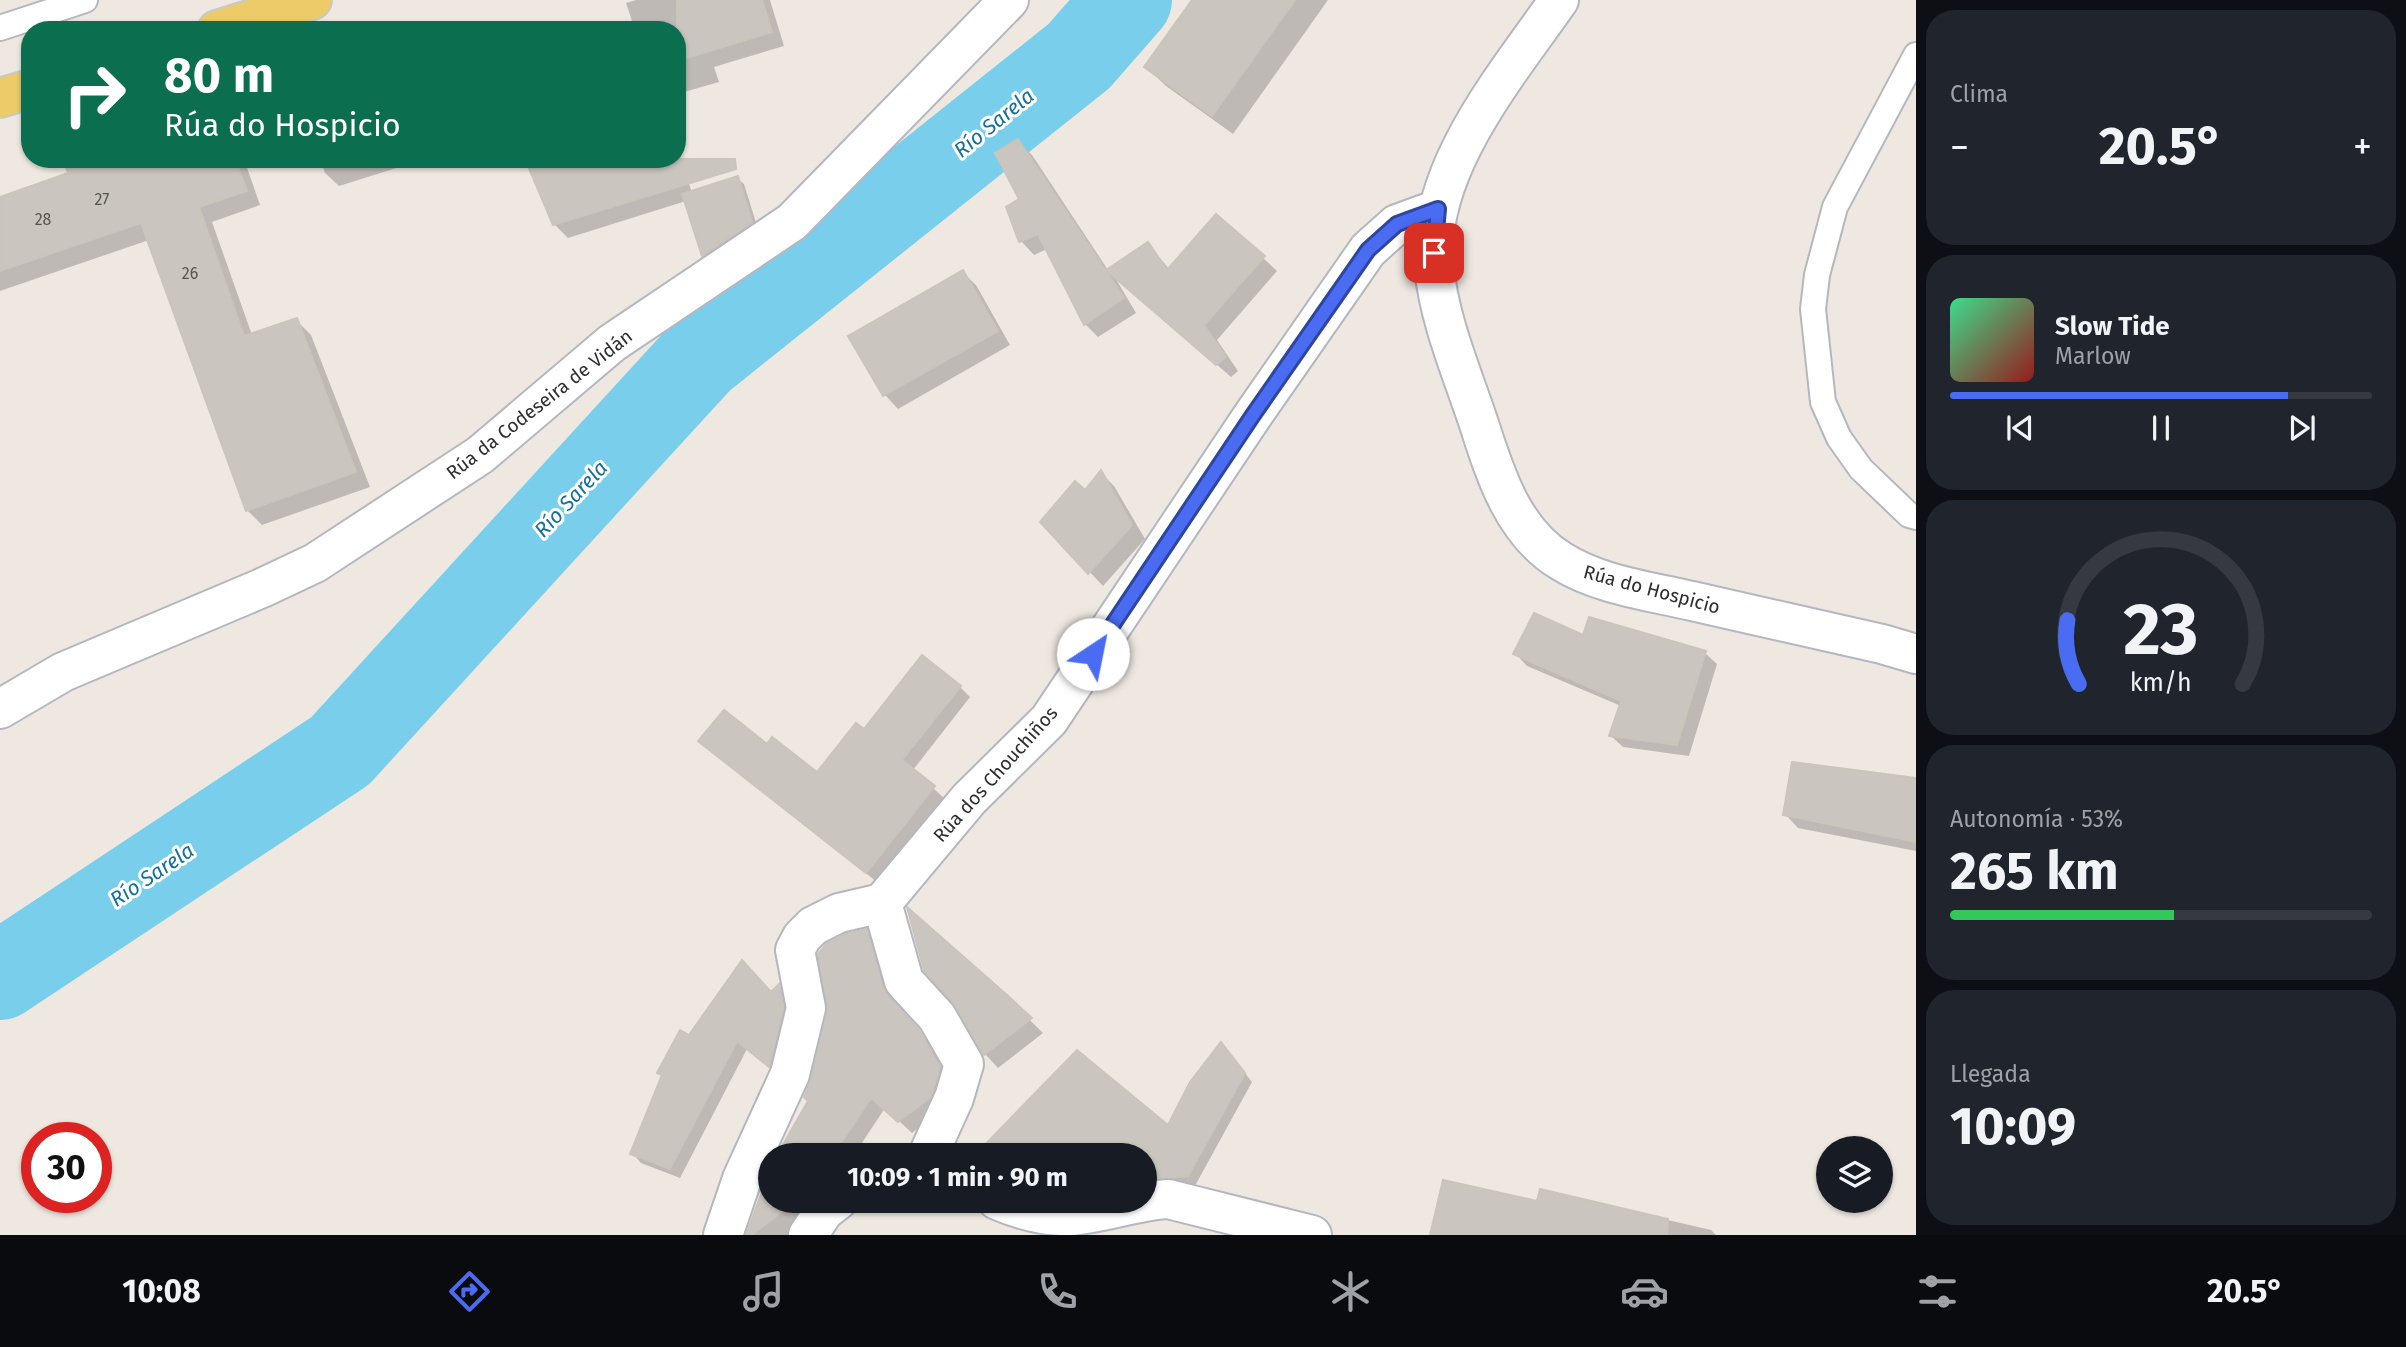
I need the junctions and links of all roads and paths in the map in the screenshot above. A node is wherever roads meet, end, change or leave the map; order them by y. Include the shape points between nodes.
1 (85, 0) edge
2 (312, 0) edge
3 (1009, 0) edge
4 (1559, 0) edge
5 (21, 21) edge
6 (21, 21) edge
7 (246, 21) edge
8 (0, 28) edge
9 (1916, 55) edge
10 (21, 92) edge
11 (0, 98) edge
12 (1438, 209) junction
13 (1916, 517) edge
14 (1916, 654) edge
15 (0, 709) edge
16 (882, 903) junction
17 (933, 1143) edge
18 (1157, 1201) edge
19 (823, 1213) edge
20 (1041, 1213) edge
21 (1088, 1213) edge
22 (723, 1235) edge
23 (808, 1235) edge
24 (1312, 1235) edge

1 - 5 lane
2 - 7 main road
3 - 15 street, Rúa da Codeseira de Vidán via 792,222 612,343 480,455 315,564 63,672
4 - 12 street via 1493,94 1459,155
6 - 8 lane
9 - 13 lane via 1835,207 1813,309 1823,402 1839,438 1861,469
10 - 11 main road
12 - 14 street, Rúa do Hospicio via 1434,268 1442,310 1487,451 1513,510 1540,547 1562,562 1626,586
12 - 16 street, Rúa dos Chouchiños via 1397,224 1368,250 1049,720 969,799
16 - 17 street via 904,981 937,1017 964,1064
16 - 22 street via 839,913 813,926 795,950 806,1008 790,1074 742,1179
18 - 24 street via 1168,1199
19 - 23 street
20 - 21 street

